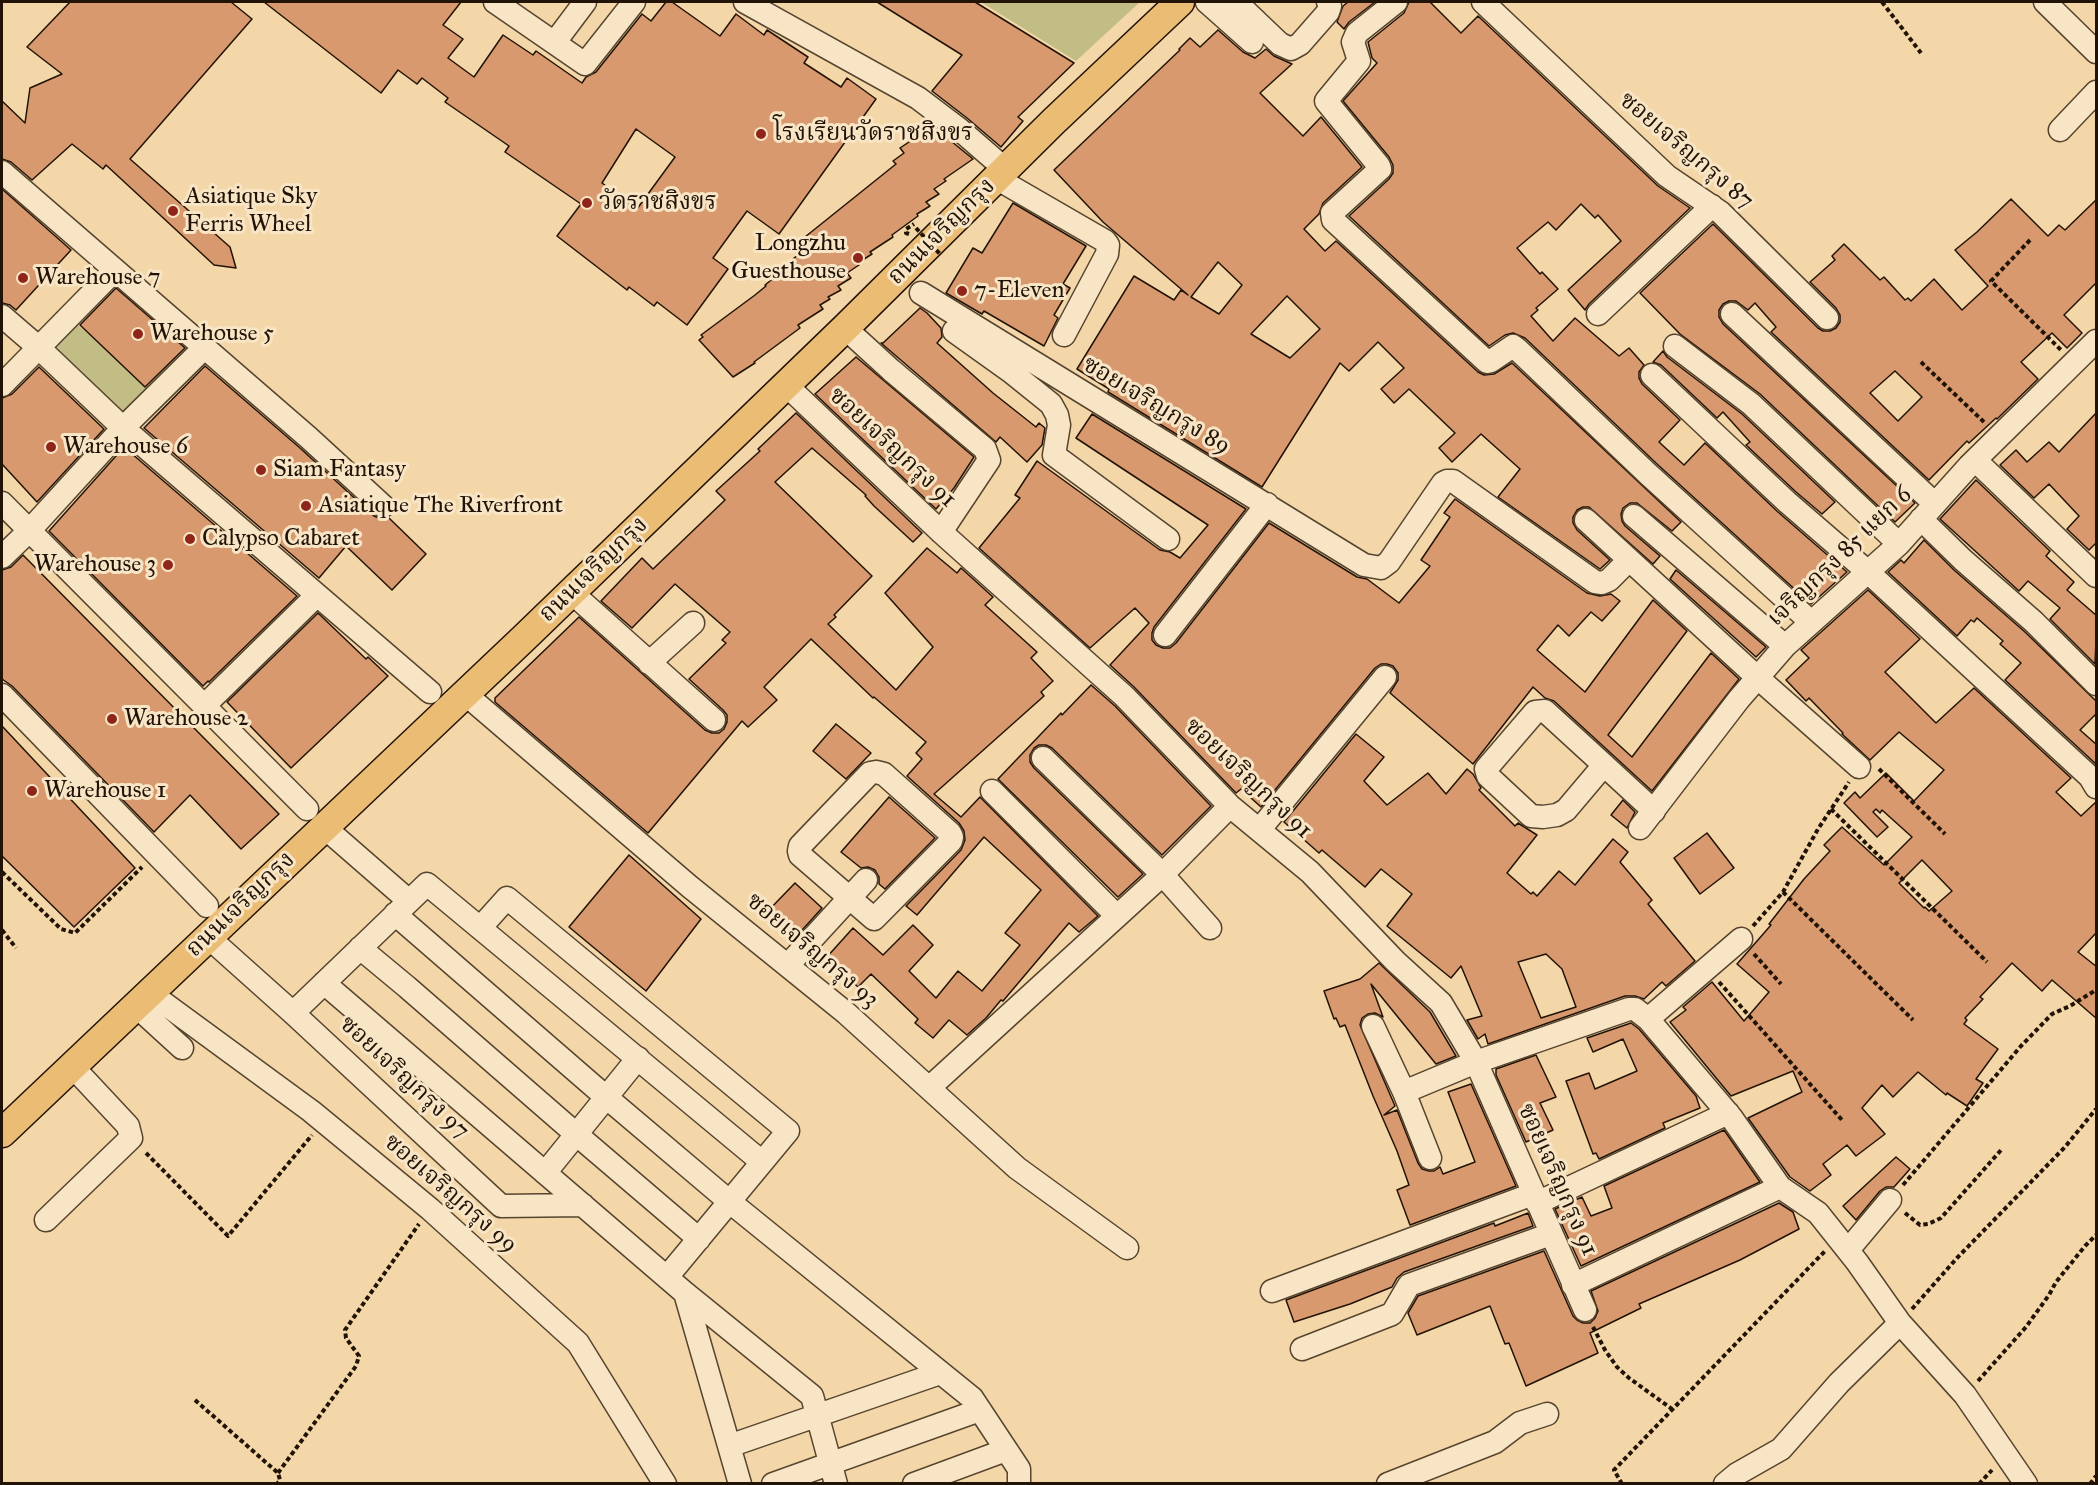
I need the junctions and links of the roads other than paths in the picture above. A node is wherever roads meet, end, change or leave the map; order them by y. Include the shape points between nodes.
1 (495, 2) edge
2 (585, 2) edge
3 (634, 2) edge
4 (745, 2) edge
5 (1180, 2) edge
6 (1207, 2) edge
7 (1236, 2) edge
8 (1328, 2) edge
9 (1396, 2) edge
10 (1484, 2) edge
11 (2045, 2) edge
12 (555, 42) junction
13 (1252, 42) dead end
14 (2097, 52) edge
15 (2097, 92) edge
16 (2060, 130) dead end
17 (2, 172) edge
18 (1000, 173) junction
19 (1712, 206) junction
20 (114, 271) junction
21 (898, 276) junction
22 (921, 293) junction
23 (1598, 314) dead end
24 (1732, 314) dead end
25 (2, 316) edge
26 (1827, 318) dead end
27 (845, 328) junction
28 (1064, 335) dead end
29 (2097, 341) edge
30 (1675, 346) dead end
31 (38, 347) junction
32 (204, 348) junction
33 (1652, 375) dead end
34 (2, 385) edge
35 (786, 385) junction
36 (123, 428) junction
37 (1975, 460) junction
38 (2, 503) edge
39 (1268, 504) junction
40 (383, 506) dead end
41 (1928, 511) junction
42 (1634, 516) dead end
43 (1586, 520) dead end
44 (29, 531) junction
45 (941, 532) junction
46 (1168, 539) dead end
47 (1899, 544) junction
48 (2, 557) edge
49 (1629, 560) junction
50 (1868, 572) junction
51 (2097, 576) edge
52 (571, 592) junction
53 (316, 596) junction
54 (1811, 622) junction
55 (693, 623) dead end
56 (1165, 635) dead end
57 (1785, 646) junction
58 (650, 663) junction
59 (1385, 677) dead end
60 (1758, 678) junction
61 (2097, 684) edge
62 (430, 692) dead end
63 (464, 693) junction
64 (2, 695) edge
65 (205, 705) junction
66 (714, 720) dead end
67 (1043, 758) dead end
68 (1604, 765) junction
69 (1859, 767) road end
70 (2097, 787) edge
71 (992, 791) dead end
72 (1230, 806) junction
73 (315, 818) junction
74 (1260, 830) junction
75 (1162, 874) junction
76 (866, 880) dead end
77 (849, 899) junction
78 (207, 906) dead end
79 (402, 908) junction
80 (1116, 915) junction
81 (480, 928) junction
82 (1210, 928) dead end
83 (208, 937) junction
84 (1742, 939) road end
85 (360, 948) junction
86 (788, 965) junction
87 (324, 983) junction
88 (143, 999) junction
89 (293, 1013) junction
90 (1648, 1019) junction
91 (1373, 1026) dead end
92 (182, 1048) dead end
93 (638, 1058) junction
94 (1476, 1062) junction
95 (72, 1066) junction
96 (929, 1088) junction
97 (1404, 1092) junction
98 (606, 1097) junction
99 (1728, 1113) junction
100 (5, 1122) edge
101 (576, 1134) junction
102 (1430, 1158) dead end
103 (762, 1162) junction
104 (545, 1173) junction
105 (1780, 1187) junction
106 (1535, 1198) junction
107 (1890, 1200) road end
108 (730, 1202) junction
109 (583, 1205) junction
110 (46, 1220) dead end
111 (1551, 1234) junction
112 (699, 1239) junction
113 (1843, 1244) junction
114 (1127, 1248) dead end
115 (667, 1277) junction
116 (1573, 1285) junction
117 (1272, 1291) dead end
118 (685, 1293) junction
119 (1585, 1310) road end
120 (1900, 1323) junction
121 (1302, 1349) dead end
122 (940, 1373) junction
123 (980, 1410) junction
124 (1547, 1414) dead end
125 (817, 1416) junction
126 (729, 1446) junction
127 (1006, 1449) junction
128 (834, 1473) edge
129 (665, 1484) edge
130 (740, 1484) edge
131 (773, 1484) edge
132 (914, 1484) edge
133 (1019, 1484) edge
134 (1388, 1484) edge
135 (1725, 1484) edge
136 (2026, 1484) edge

1 - 12 street
2 - 12 street
3 - 12 street via 586,64
4 - 18 street via 918,98 959,129
5 - 18 main road, ถนนเจริญกรุง
6 - 13 street
7 - 8 street via 1280,44 1291,49 1328,12
9 - 54 street via 1357,33 1353,42 1359,61 1326,101 1380,169 1332,213 1333,220 1487,362 1507,348 1517,348
10 - 19 street, ซอยเจริญกรุง 87 via 1667,176
11 - 14 street
15 - 16 street
17 - 20 street
18 - 21 main road, ถนนเจริญกรุง
18 - 28 street via 1108,245 1107,254
19 - 23 street
19 - 26 street, ซอยเจริญกรุง 87
20 - 31 street
20 - 32 street
21 - 22 street
21 - 27 main road, ถนนเจริญกรุง
22 - 39 street, ซอยเจริญกรุง 89
22 - 46 street via 927,305 960,336 1051,404 1059,425 1054,455
24 - 41 street
25 - 31 street
27 - 35 main road, ถนนเจริญกรุง
27 - 45 street via 985,449 989,460
29 - 37 street, เจริญกรุง 85 แยก 6
30 - 47 street via 1751,404
31 - 34 street
31 - 36 street
32 - 36 street
32 - 40 street
33 - 50 street
35 - 45 street, ซอยเจริญกรุง 91
35 - 52 main road, ถนนเจริญกรุง
36 - 44 street
36 - 53 street
37 - 41 street, เจริญกรุง 85 แยก 6
37 - 51 street
38 - 44 street
39 - 49 street, ซอยเจริญกรุง 89 via 1364,565 1381,567 1389,562 1443,483 1453,481 1595,582 1609,580
39 - 56 street
41 - 47 street, เจริญกรุง 85 แยก 6
41 - 61 street via 1963,560
42 - 57 street
43 - 49 street
44 - 48 street
44 - 65 street
45 - 72 street, ซอยเจริญกรุง 91 via 1124,696
47 - 50 street, เจริญกรุง 85 แยก 6
49 - 60 street
50 - 54 street, เจริญกรุง 85 แยก 6
50 - 70 street
52 - 58 street
52 - 63 main road, ถนนเจริญกรุง
53 - 62 street
53 - 65 street
54 - 57 street, เจริญกรุง 85 แยก 6
55 - 58 street
57 - 60 street, เจริญกรุง 85 แยก 6
58 - 66 street
59 - 74 street
60 - 68 street, เจริญกรุง 85 แยก 6 via 1647,819
60 - 69 street
63 - 73 main road, ถนนเจริญกรุง
63 - 86 street, ซอยเจริญกรุง 93 via 689,886
64 - 78 street
65 - 73 street
67 - 75 street
68 - 68 street via 1566,810 1542,817 1532,816 1488,776 1486,769 1535,712 1545,711
71 - 80 street
72 - 74 street, ซอยเจริญกรุง 91
72 - 75 street
73 - 79 street
73 - 83 main road, ถนนเจริญกรุง
74 - 94 street, ซอยเจริญกรุง 91 via 1310,872 1440,1003
75 - 80 street
75 - 82 street
76 - 77 street
77 - 77 street via 800,855 800,846 870,773 876,772 884,774 950,832 951,841 876,918
77 - 86 street
79 - 81 street via 427,884
79 - 85 street
79 - 98 street
80 - 96 street
81 - 93 street
81 - 103 street via 507,898 788,1131
83 - 88 main road, ถนนเจริญกรุง
83 - 89 street, ซอยเจริญกรุง 97
84 - 90 street
85 - 87 street
85 - 101 street
86 - 96 street, ซอยเจริญกรุง 93
87 - 89 street
87 - 104 street
88 - 92 street
88 - 95 main road, ถนนเจริญกรุง
88 - 129 street, ซอยเจริญกรุง 99 via 311,1111 430,1209 578,1343
89 - 109 street, ซอยเจริญกรุง 97 via 501,1206
90 - 94 street via 1629,1009
90 - 99 street
91 - 97 street
93 - 98 street
93 - 103 street
94 - 97 street
94 - 106 street, ซอยเจริญกรุง 91
95 - 100 main road, ถนนเจริญกรุง
95 - 110 street via 128,1126 130,1138
96 - 114 street, ซอยเจริญกรุง 93 via 1017,1168
97 - 102 street
98 - 101 street
98 - 108 street
99 - 105 street
99 - 106 street
101 - 104 street
101 - 112 street
103 - 108 street
104 - 109 street
105 - 113 street via 1818,1213
105 - 116 street
106 - 111 street, ซอยเจริญกรุง 91
106 - 117 street
107 - 113 street
108 - 112 street
108 - 122 street
109 - 115 street
111 - 116 street, ซอยเจริญกรุง 91
111 - 121 street via 1409,1285 1392,1314
112 - 115 street
113 - 120 street
115 - 118 street
116 - 119 street, ซอยเจริญกรุง 91
118 - 125 street via 812,1396
118 - 126 street
120 - 135 street via 1839,1383 1781,1449
120 - 136 street via 1965,1395
122 - 123 street via 972,1398
122 - 125 street
123 - 127 street
123 - 128 street
124 - 134 street via 1520,1423 1495,1442
125 - 126 street
125 - 128 street
126 - 130 street
127 - 132 street
127 - 133 street via 1018,1469
128 - 131 street

